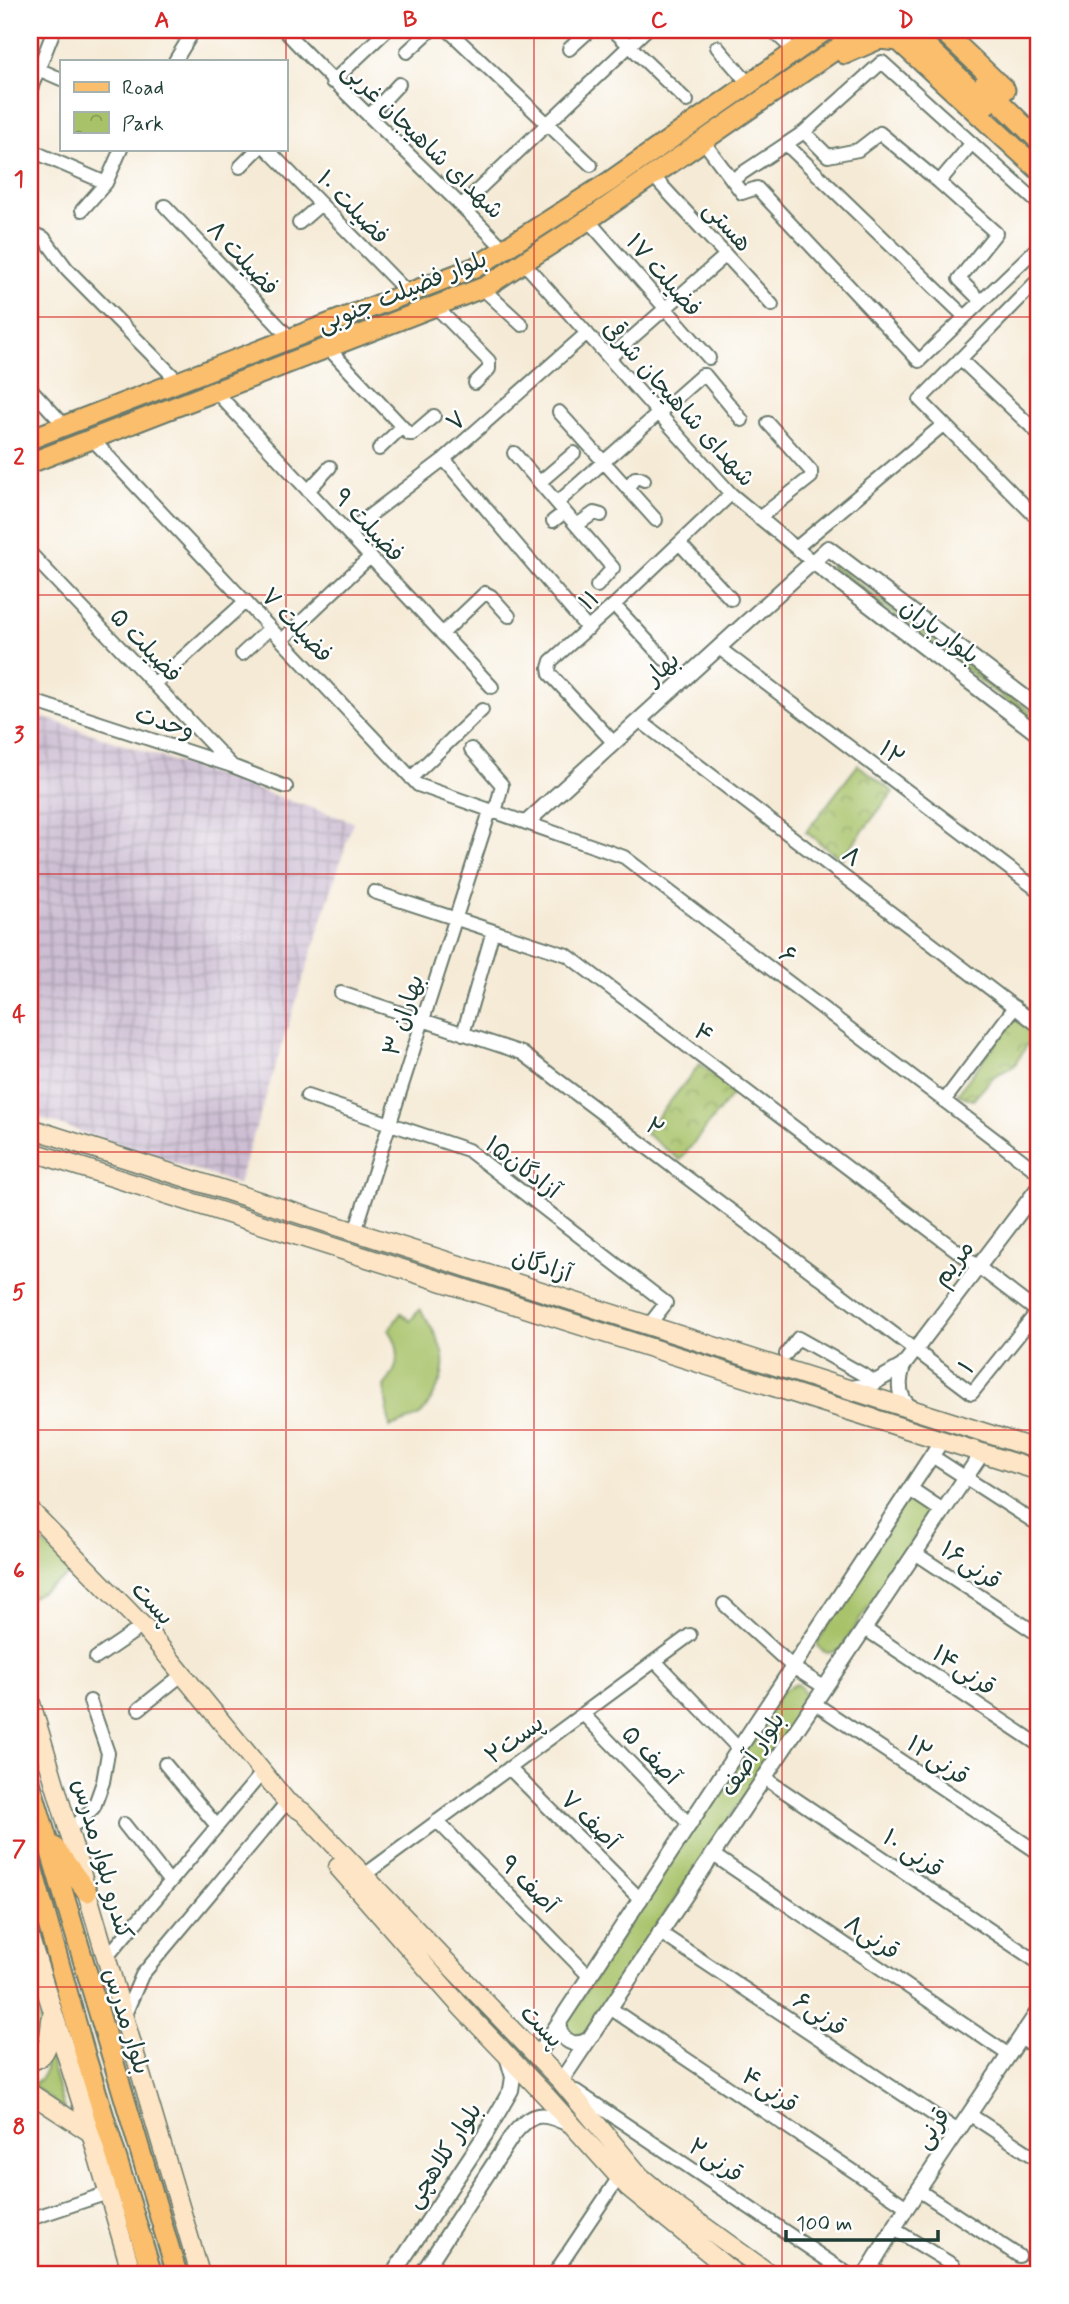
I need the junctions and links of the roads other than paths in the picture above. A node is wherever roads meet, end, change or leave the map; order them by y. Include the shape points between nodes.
1 (54, 30) edge
2 (173, 30) edge
3 (284, 30) edge
4 (387, 30) edge
5 (431, 30) edge
6 (448, 30) edge
7 (590, 30) edge
8 (613, 30) edge
9 (646, 30) edge
10 (772, 30) edge
11 (826, 30) edge
12 (864, 30) edge
13 (944, 30) edge
14 (919, 31) edge
15 (192, 33) edge
16 (787, 44) dead end
17 (629, 46) junction
18 (717, 47) dead end
19 (569, 49) dead end
20 (407, 52) dead end
21 (175, 60) edge
22 (38, 69) junction
23 (60, 79) edge
24 (332, 82) junction
25 (399, 84) dead end
26 (749, 84) junction
27 (30, 91) edge
28 (770, 94) junction
29 (687, 101) dead end
30 (724, 115) junction
31 (369, 116) junction
32 (547, 123) junction
33 (1039, 127) edge
34 (804, 132) junction
35 (703, 141) junction
36 (1039, 141) edge
37 (972, 143) junction
38 (786, 144) junction
39 (30, 150) edge
40 (121, 150) edge
41 (257, 150) edge
42 (268, 150) edge
43 (1039, 155) edge
44 (591, 165) dead end
45 (240, 167) dead end
46 (1039, 170) edge
47 (653, 176) junction
48 (732, 180) junction
49 (939, 181) junction
50 (106, 183) junction
51 (321, 204) junction
52 (1039, 204) edge
53 (462, 205) junction
54 (165, 206) dead end
55 (82, 210) dead end
56 (588, 220) junction
57 (299, 223) dead end
58 (30, 232) edge
59 (1039, 246) edge
60 (505, 250) junction
61 (726, 255) junction
62 (523, 262) junction
63 (1039, 279) edge
64 (482, 288) junction
65 (409, 294) junction
66 (981, 301) junction
67 (772, 305) dead end
68 (436, 307) junction
69 (665, 308) junction
70 (965, 317) junction
71 (522, 325) dead end
72 (587, 333) junction
73 (291, 339) junction
74 (328, 348) junction
75 (609, 358) junction
76 (709, 358) dead end
77 (960, 359) junction
78 (179, 382) junction
79 (475, 383) dead end
80 (30, 388) edge
81 (215, 391) junction
82 (559, 412) dead end
83 (658, 412) junction
84 (434, 416) dead end
85 (742, 420) dead end
86 (768, 423) dead end
87 (944, 424) junction
88 (65, 426) junction
89 (401, 428) junction
90 (1039, 434) edge
91 (30, 439) edge
92 (92, 439) junction
93 (379, 449) dead end
94 (514, 453) dead end
95 (573, 453) dead end
96 (444, 459) junction
97 (30, 463) edge
98 (604, 463) junction
99 (330, 467) dead end
100 (644, 481) dead end
101 (540, 482) junction
102 (627, 488) junction
103 (308, 491) junction
104 (731, 494) junction
105 (561, 507) junction
106 (601, 515) dead end
107 (759, 518) junction
108 (656, 520) dead end
109 (1039, 520) edge
110 (553, 521) dead end
111 (576, 525) junction
112 (348, 532) junction
113 (680, 544) junction
114 (796, 548) junction
115 (828, 548) joint
116 (30, 553) edge
117 (370, 557) junction
118 (813, 562) junction
119 (597, 586) dead end
120 (731, 599) dead end
121 (246, 601) junction
122 (614, 605) junction
123 (509, 616) dead end
124 (270, 628) junction
125 (588, 629) junction
126 (442, 634) junction
127 (282, 640) junction
128 (719, 648) junction
129 (242, 654) dead end
130 (664, 659) dead end
131 (154, 684) junction
132 (492, 687) dead end
133 (30, 701) edge
134 (1039, 708) edge
135 (482, 710) dead end
136 (639, 720) junction
137 (1039, 736) edge
138 (614, 743) junction
139 (471, 749) dead end
140 (232, 766) junction
141 (411, 778) junction
142 (286, 787) dead end
143 (493, 812) junction
144 (527, 822) junction
145 (1039, 891) edge
146 (373, 892) dead end
147 (456, 919) junction
148 (493, 931) junction
149 (341, 993) dead end
150 (1015, 1007) junction
151 (423, 1021) junction
152 (1039, 1026) edge
153 (463, 1034) junction
154 (307, 1096) dead end
155 (944, 1101) junction
156 (390, 1124) junction
157 (30, 1128) edge
158 (30, 1151) edge
159 (1039, 1173) edge
160 (1039, 1187) edge
161 (355, 1232) junction
162 (978, 1267) junction
163 (552, 1294) junction
164 (1038, 1313) edge
165 (545, 1314) junction
166 (649, 1325) junction
167 (916, 1349) junction
168 (786, 1354) dead end
169 (903, 1366) junction
170 (876, 1382) junction
171 (843, 1387) junction
172 (919, 1412) junction
173 (942, 1440) junction
174 (1039, 1450) edge
175 (982, 1453) junction
176 (932, 1456) junction
177 (1039, 1471) edge
178 (966, 1476) junction
179 (910, 1489) junction
180 (30, 1510) edge
181 (943, 1511) junction
182 (1039, 1525) edge
183 (915, 1553) junction
184 (724, 1604) dead end
185 (142, 1626) junction
186 (865, 1629) junction
187 (690, 1635) dead end
188 (1039, 1635) edge
189 (96, 1658) dead end
190 (655, 1661) junction
191 (794, 1668) junction
192 (183, 1674) junction
193 (824, 1687) junction
194 (30, 1700) edge
195 (90, 1700) dead end
196 (814, 1703) junction
197 (139, 1709) dead end
198 (583, 1714) junction
199 (1039, 1745) edge
200 (740, 1749) junction
201 (165, 1764) dead end
202 (509, 1768) junction
203 (262, 1773) junction
204 (763, 1777) junction
205 (30, 1782) edge
206 (287, 1802) junction
207 (438, 1821) junction
208 (124, 1824) dead end
209 (690, 1825) junction
210 (69, 1826) junction
211 (217, 1826) junction
212 (46, 1836) junction
213 (1039, 1853) edge
214 (712, 1854) junction
215 (30, 1860) edge
216 (358, 1880) junction
217 (170, 1882) junction
218 (87, 1892) junction
219 (640, 1900) junction
220 (659, 1932) junction
221 (30, 1939) edge
222 (106, 1958) junction
223 (1039, 1963) edge
224 (142, 1975) junction
225 (590, 1977) junction
226 (114, 1985) junction
227 (478, 1995) junction
228 (610, 2008) junction
229 (463, 2009) junction
230 (1039, 2010) edge
231 (51, 2013) junction
232 (124, 2017) junction
233 (558, 2026) junction
234 (1020, 2038) junction
235 (588, 2040) junction
236 (1039, 2050) edge
237 (1009, 2055) junction
238 (507, 2056) junction
239 (537, 2056) junction
240 (30, 2061) edge
241 (561, 2081) junction
242 (143, 2082) junction
243 (30, 2093) edge
244 (128, 2110) junction
245 (969, 2114) junction
246 (489, 2127) junction
247 (575, 2128) junction
248 (958, 2131) junction
249 (91, 2133) junction
250 (509, 2141) junction
251 (1039, 2160) edge
252 (619, 2177) junction
253 (918, 2190) junction
254 (108, 2193) junction
255 (906, 2207) junction
256 (30, 2219) edge
257 (894, 2228) junction
258 (1019, 2256) dead end
259 (953, 2265) dead end
260 (561, 2271) edge
261 (767, 2272) edge
262 (873, 2272) edge
263 (132, 2274) edge
264 (152, 2274) edge
265 (177, 2274) edge
266 (200, 2274) edge
267 (393, 2274) edge
268 (422, 2274) edge
269 (735, 2274) edge
270 (848, 2274) edge

1 - 22 street
2 - 15 street
3 - 24 street, شهدای شاهیجان غربی
4 - 24 street
5 - 20 street
6 - 32 street
7 - 19 street
8 - 17 street
9 - 17 street
10 - 16 street
11 - 26 main road, بلوار فضیلت جنوبی
12 - 28 main road, بلوار فضیلت جنوبی
13 - 33 main road
14 - 36 main road
14 - 43 main road
15 - 21 street
17 - 29 street
17 - 32 street
18 - 26 street
22 - 23 street
22 - 27 street
24 - 31 street, شهدای شاهیجان غربی
25 - 31 street
26 - 30 main road, بلوار فضیلت جنوبی
28 - 30 main road, بلوار فضیلت جنوبی
28 - 46 main road via 859,47 880,39 899,41
30 - 35 main road, بلوار فضیلت جنوبی
30 - 60 main road, بلوار فضیلت جنوبی
31 - 53 street, شهدای شاهیجان غربی
32 - 44 street
32 - 53 street
34 - 37 street via 882,62
34 - 38 street
34 - 49 street via 828,156 858,150 880,133
35 - 47 main road, بلوار فضیلت جنوبی
35 - 48 street
37 - 49 street
37 - 52 street
38 - 48 street
38 - 70 street
39 - 50 street
40 - 50 street
41 - 45 street
42 - 51 street, فضیلت ۱۰
47 - 56 main road, بلوار فضیلت جنوبی
47 - 61 street, هستی
48 - 70 street via 742,192 757,188 919,361
49 - 66 street via 996,233 959,279
50 - 55 street
51 - 57 street
51 - 65 street, فضیلت ۱۰
53 - 60 street, شهدای شاهیجان غربی
54 - 73 street, فضیلت ۸
56 - 62 main road, بلوار فضیلت جنوبی
56 - 69 street, فضیلت ۱۷
58 - 78 street via 44,238 67,269
59 - 66 street
60 - 65 main road, بلوار فضیلت جنوبی
61 - 67 street, هستی
61 - 69 street
62 - 64 main road, بلوار فضیلت جنوبی
62 - 72 street, شهدای شاهیجان شرقی
63 - 77 street
64 - 68 main road, بلوار فضیلت جنوبی
64 - 71 street
65 - 73 main road, بلوار فضیلت جنوبی
66 - 70 street
68 - 74 main road, بلوار فضیلت جنوبی
68 - 79 street via 489,361 490,366
69 - 75 street
69 - 76 street, فضیلت ۱۷
72 - 75 street, شهدای شاهیجان شرقی
72 - 96 street, ۷
73 - 78 main road, بلوار فضیلت جنوبی
74 - 81 main road, بلوار فضیلت جنوبی
74 - 89 street
75 - 83 street, شهدای شاهیجان شرقی
77 - 87 street via 920,400
77 - 90 street
78 - 88 main road, بلوار فضیلت جنوبی
80 - 88 street
81 - 92 main road, بلوار فضیلت جنوبی
81 - 103 street, فضیلت ۹
82 - 98 street
83 - 85 street via 705,375
83 - 98 street
83 - 104 street, شهدای شاهیجان شرقی
84 - 89 street via 411,435
86 - 107 street via 812,474
87 - 109 street
87 - 114 street
88 - 91 main road, بلوار فضیلت جنوبی
89 - 93 street
92 - 97 main road, بلوار فضیلت جنوبی
92 - 121 street, فضیلت ۷
94 - 101 street
95 - 101 street
96 - 112 street, ۷
96 - 125 street
98 - 102 street
98 - 105 street
99 - 103 street
100 - 102 street via 635,478
101 - 105 street
102 - 108 street
103 - 112 street, فضیلت ۹
104 - 107 street, شهدای شاهیجان شرقی
104 - 113 street, ۱۱
105 - 110 street
105 - 111 street
106 - 111 street via 594,513
107 - 114 street, شهدای شاهیجان شرقی
111 - 119 street via 613,568
112 - 117 street, فضیلت ۹
113 - 120 street
113 - 122 street, ۱۱
114 - 118 street, شهدای شاهیجان شرقی
115 - 118 street, بهار
115 - 134 street, بلوار باران
116 - 131 street, فضیلت ۵
117 - 126 street, فضیلت ۹
117 - 127 street
118 - 128 street, بهار
118 - 137 street, بلوار باران
121 - 124 street, فضیلت ۷
121 - 131 street
122 - 125 street, ۱۱
122 - 130 street
123 - 126 street via 485,593
124 - 127 street, فضیلت ۷
124 - 129 street
125 - 138 street, ۱۱ via 551,661 550,674
126 - 132 street, فضیلت ۹
127 - 141 street, فضیلت ۷
128 - 136 street, بهار
128 - 145 street, ۱۲
131 - 140 street, فضیلت ۵
133 - 140 street, وحدت
135 - 141 street
136 - 138 street, بهار
136 - 150 street, ۸
138 - 144 street, بهار
139 - 143 street, بهاران ۳ via 502,785
140 - 142 street, وحدت
141 - 143 street, فضیلت ۷ via 418,785
143 - 144 street, ۶
143 - 147 street, بهاران ۳
144 - 155 street, ۶ via 624,857
146 - 147 street, ۴
147 - 148 street, ۴
147 - 151 street, بهاران ۳
148 - 153 street
148 - 162 street, ۴ via 567,955
149 - 151 street, ۲
150 - 152 street, ۸
150 - 155 street
151 - 153 street, ۲
151 - 156 street, بهاران ۳
153 - 167 street, ۲ via 522,1053
154 - 156 street, آزادگان۱۵
155 - 159 street, ۶
156 - 161 street, بهاران ۳
156 - 166 street, آزادگان۱۵ via 468,1150 666,1303
157 - 161 main road, آزادگان
158 - 165 main road, آزادگان
160 - 162 street, مریم
161 - 163 main road, آزادگان
162 - 164 street, ۴
162 - 167 street, مریم
163 - 165 main road
163 - 166 main road, آزادگان
164 - 167 street, ۱ via 972,1393
165 - 173 main road, آزادگان
166 - 171 main road, آزادگان
167 - 169 street, مریم
168 - 170 street via 798,1338
169 - 170 street
169 - 172 street via 902,1395 907,1406
170 - 171 street via 856,1389
171 - 172 main road, آزادگان
172 - 174 main road, آزادگان
173 - 175 main road, آزادگان
173 - 176 street, بلوار آصف
175 - 177 main road, آزادگان
175 - 178 street, بلوار آصف
176 - 178 street
176 - 179 street, بلوار آصف
178 - 181 street, بلوار آصف
178 - 182 street
179 - 181 street
179 - 191 street, بلوار آصف
180 - 185 main road, پست
181 - 183 street, بلوار آصف
183 - 186 street, بلوار آصف
183 - 188 street, قرنی۱۶
184 - 191 street
185 - 189 street
185 - 192 main road, پست
186 - 193 street, بلوار آصف
186 - 199 street, قرنی۱۴
187 - 190 street, پست۲
190 - 198 street, پست۲
190 - 200 street
191 - 193 street
191 - 200 street, بلوار آصف
192 - 197 street
192 - 203 main road, پست
193 - 196 street, بلوار آصف
194 - 210 main road, کندرو بلوار مدرس
195 - 210 street via 108,1753 94,1807
196 - 204 street, بلوار آصف
196 - 213 street, قرنی۱۲
198 - 202 street, پست۲
198 - 209 street, ۵ آصف
200 - 209 street, بلوار آصف
201 - 211 street
202 - 207 street, پست۲
202 - 219 street, ۷ آصف
203 - 206 main road, پست
203 - 211 street
204 - 214 street, بلوار آصف
204 - 223 street, ۱۰ قرنی
205 - 212 main road, بلوار مدرس
206 - 216 main road, پست via 303,1812
206 - 224 street
207 - 216 street, پست۲
207 - 225 street, ۹ آصف
208 - 217 street
209 - 219 street, بلوار آصف
210 - 218 main road, کندرو بلوار مدرس
211 - 217 street
212 - 218 main road
212 - 244 main road, بلوار مدرس
214 - 220 street, بلوار آصف
214 - 237 street, قرنی۸
215 - 264 main road, بلوار مدرس
216 - 227 main road, پست
216 - 229 main road, پست
217 - 222 street
218 - 222 main road, کندرو بلوار مدرس
219 - 225 street, بلوار آصف
220 - 228 street, بلوار آصف
220 - 248 street, قرنی۶
221 - 231 main road
222 - 226 main road, کندرو بلوار مدرس
224 - 226 street
224 - 232 street
225 - 233 street, بلوار آصف
226 - 232 main road, کندرو بلوار مدرس
227 - 229 main road
227 - 239 main road, پست
228 - 235 street, بلوار آصف
228 - 255 street, قرنی۴
229 - 238 main road, پست
230 - 234 street, قرنی
231 - 240 main road via 45,2052
231 - 249 main road
232 - 242 main road, کندرو بلوار مدرس
233 - 235 street via 569,2043 579,2045
233 - 239 street, بلوار آصف
234 - 236 street
234 - 237 street, قرنی
235 - 241 street, بلوار آصف
237 - 245 street, قرنی
238 - 246 street, بلوار کلاهچی via 513,2077 511,2090
238 - 247 main road, پست
239 - 241 main road, پست
241 - 261 main road, پست via 640,2175
241 - 270 street, قرنی۲
242 - 244 main road
242 - 266 main road, کندرو بلوار مدرس
243 - 249 main road
244 - 265 main road, بلوار مدرس
245 - 248 street, قرنی
245 - 251 street
246 - 250 street via 506,2128
246 - 267 street, بلوار کلاهچی
247 - 250 street, بلوار کلاهچی via 540,2115 525,2120
247 - 252 main road, پست
248 - 253 street, قرنی
249 - 254 main road
250 - 268 street, بلوار کلاهچی
252 - 260 street
252 - 269 main road, پست
253 - 255 street, قرنی
253 - 258 street
254 - 256 street
254 - 263 main road
255 - 257 street, قرنی
257 - 259 street
257 - 262 street, قرنی

